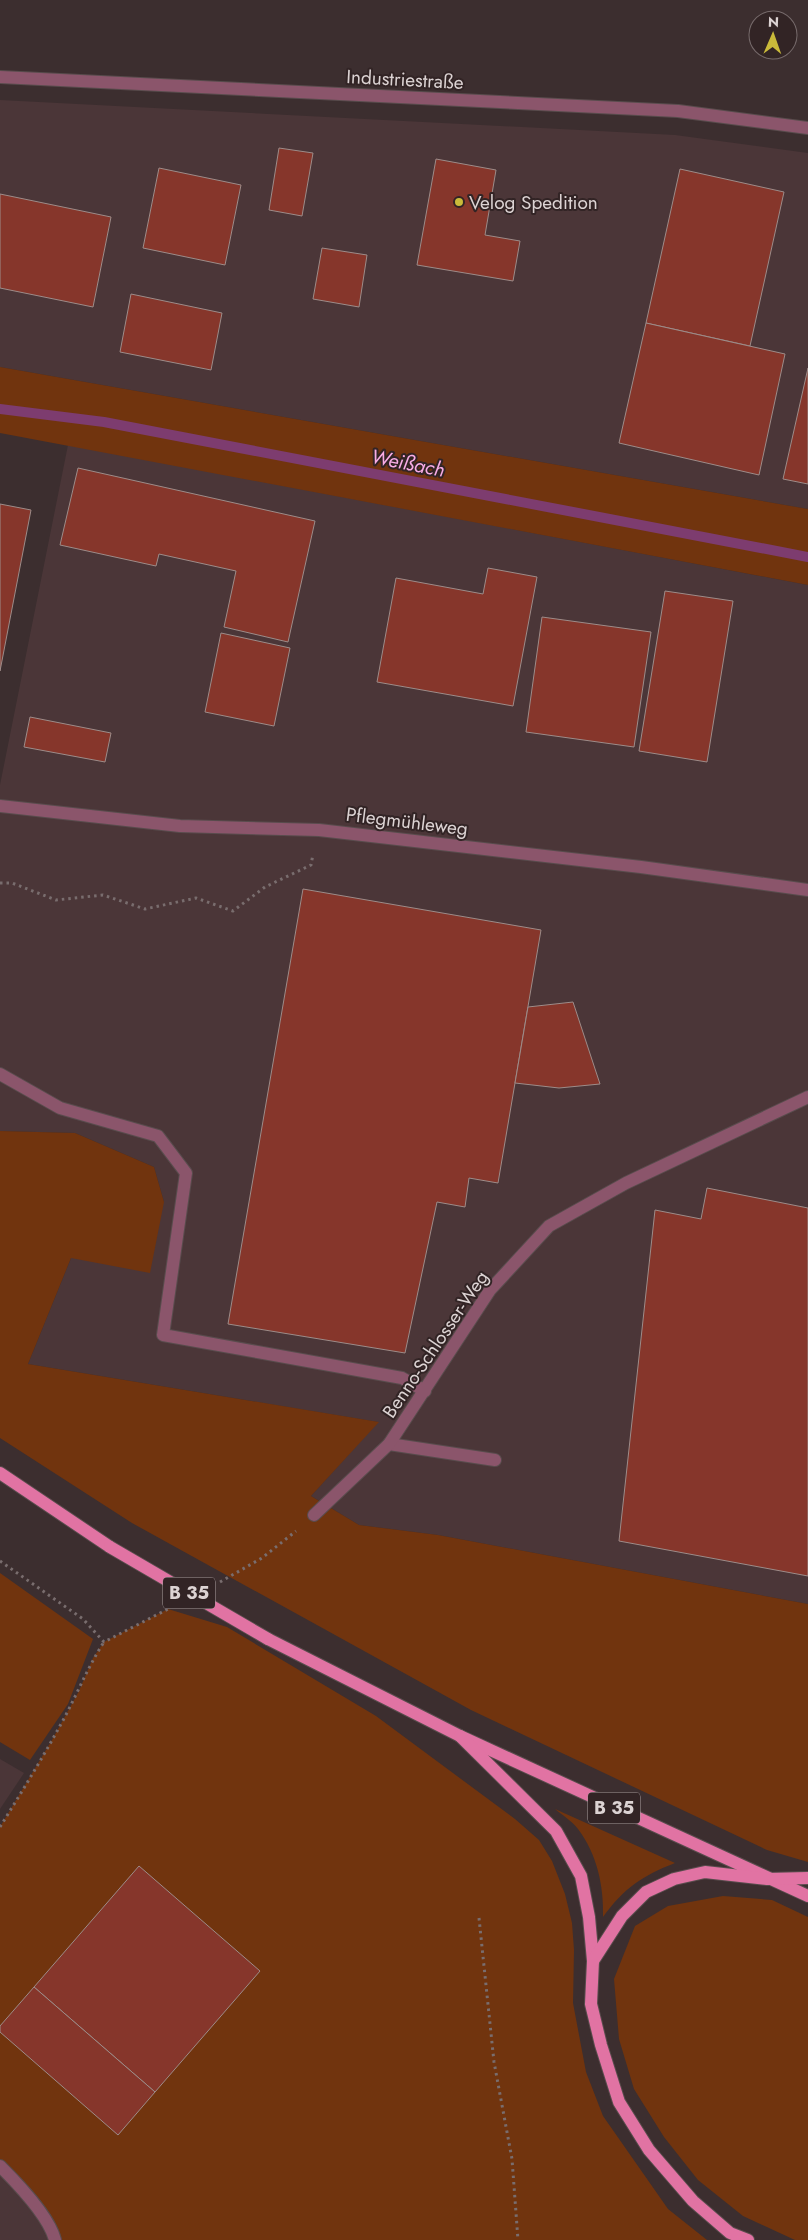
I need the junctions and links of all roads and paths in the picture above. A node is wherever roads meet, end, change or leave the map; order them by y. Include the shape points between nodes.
1 (0, 77) edge
2 (808, 128) edge
3 (0, 806) edge
4 (318, 830) junction
5 (0, 883) edge
6 (808, 890) edge
7 (0, 1074) edge
8 (808, 1098) edge
9 (425, 1391) junction
10 (389, 1444) junction
11 (494, 1460) dead end
12 (0, 1473) edge
13 (314, 1515) dead end
14 (104, 1642) dead end
15 (460, 1736) junction
16 (0, 1827) edge
17 (808, 1878) edge
18 (767, 1879) junction
19 (808, 1896) edge
20 (479, 1918) dead end
21 (593, 1961) junction
22 (0, 2166) edge
23 (55, 2240) edge
24 (518, 2240) edge
25 (748, 2240) edge

1 - 2 street, Industriestraße via 678,111
3 - 4 street, Pflegmühleweg via 180,826
4 - 5 path via 311,865 265,887 233,911 196,898 145,909 103,895 56,900 12,882
4 - 6 street, Pflegmühleweg via 641,867
7 - 9 street via 60,1108 158,1136 186,1173 163,1335 402,1378
8 - 9 street, Benno-Schlosser-Weg via 626,1183 549,1226 490,1290
9 - 10 street, Benno-Schlosser-Weg
10 - 11 street
10 - 13 street, Benno-Schlosser-Weg
12 - 15 main road, B 35, bridge via 110,1546 268,1639
14 - 16 path via 52,1740
15 - 18 main road, B 35
15 - 21 main road via 556,1831 580,1876 589,1917
17 - 18 main road
18 - 19 main road, B 35
18 - 21 main road via 705,1872 674,1879 646,1892 622,1916
20 - 24 path via 494,2062 512,2158
21 - 25 main road via 591,2004 619,2102 649,2150 693,2202 730,2234
22 - 23 street via 53,2229

